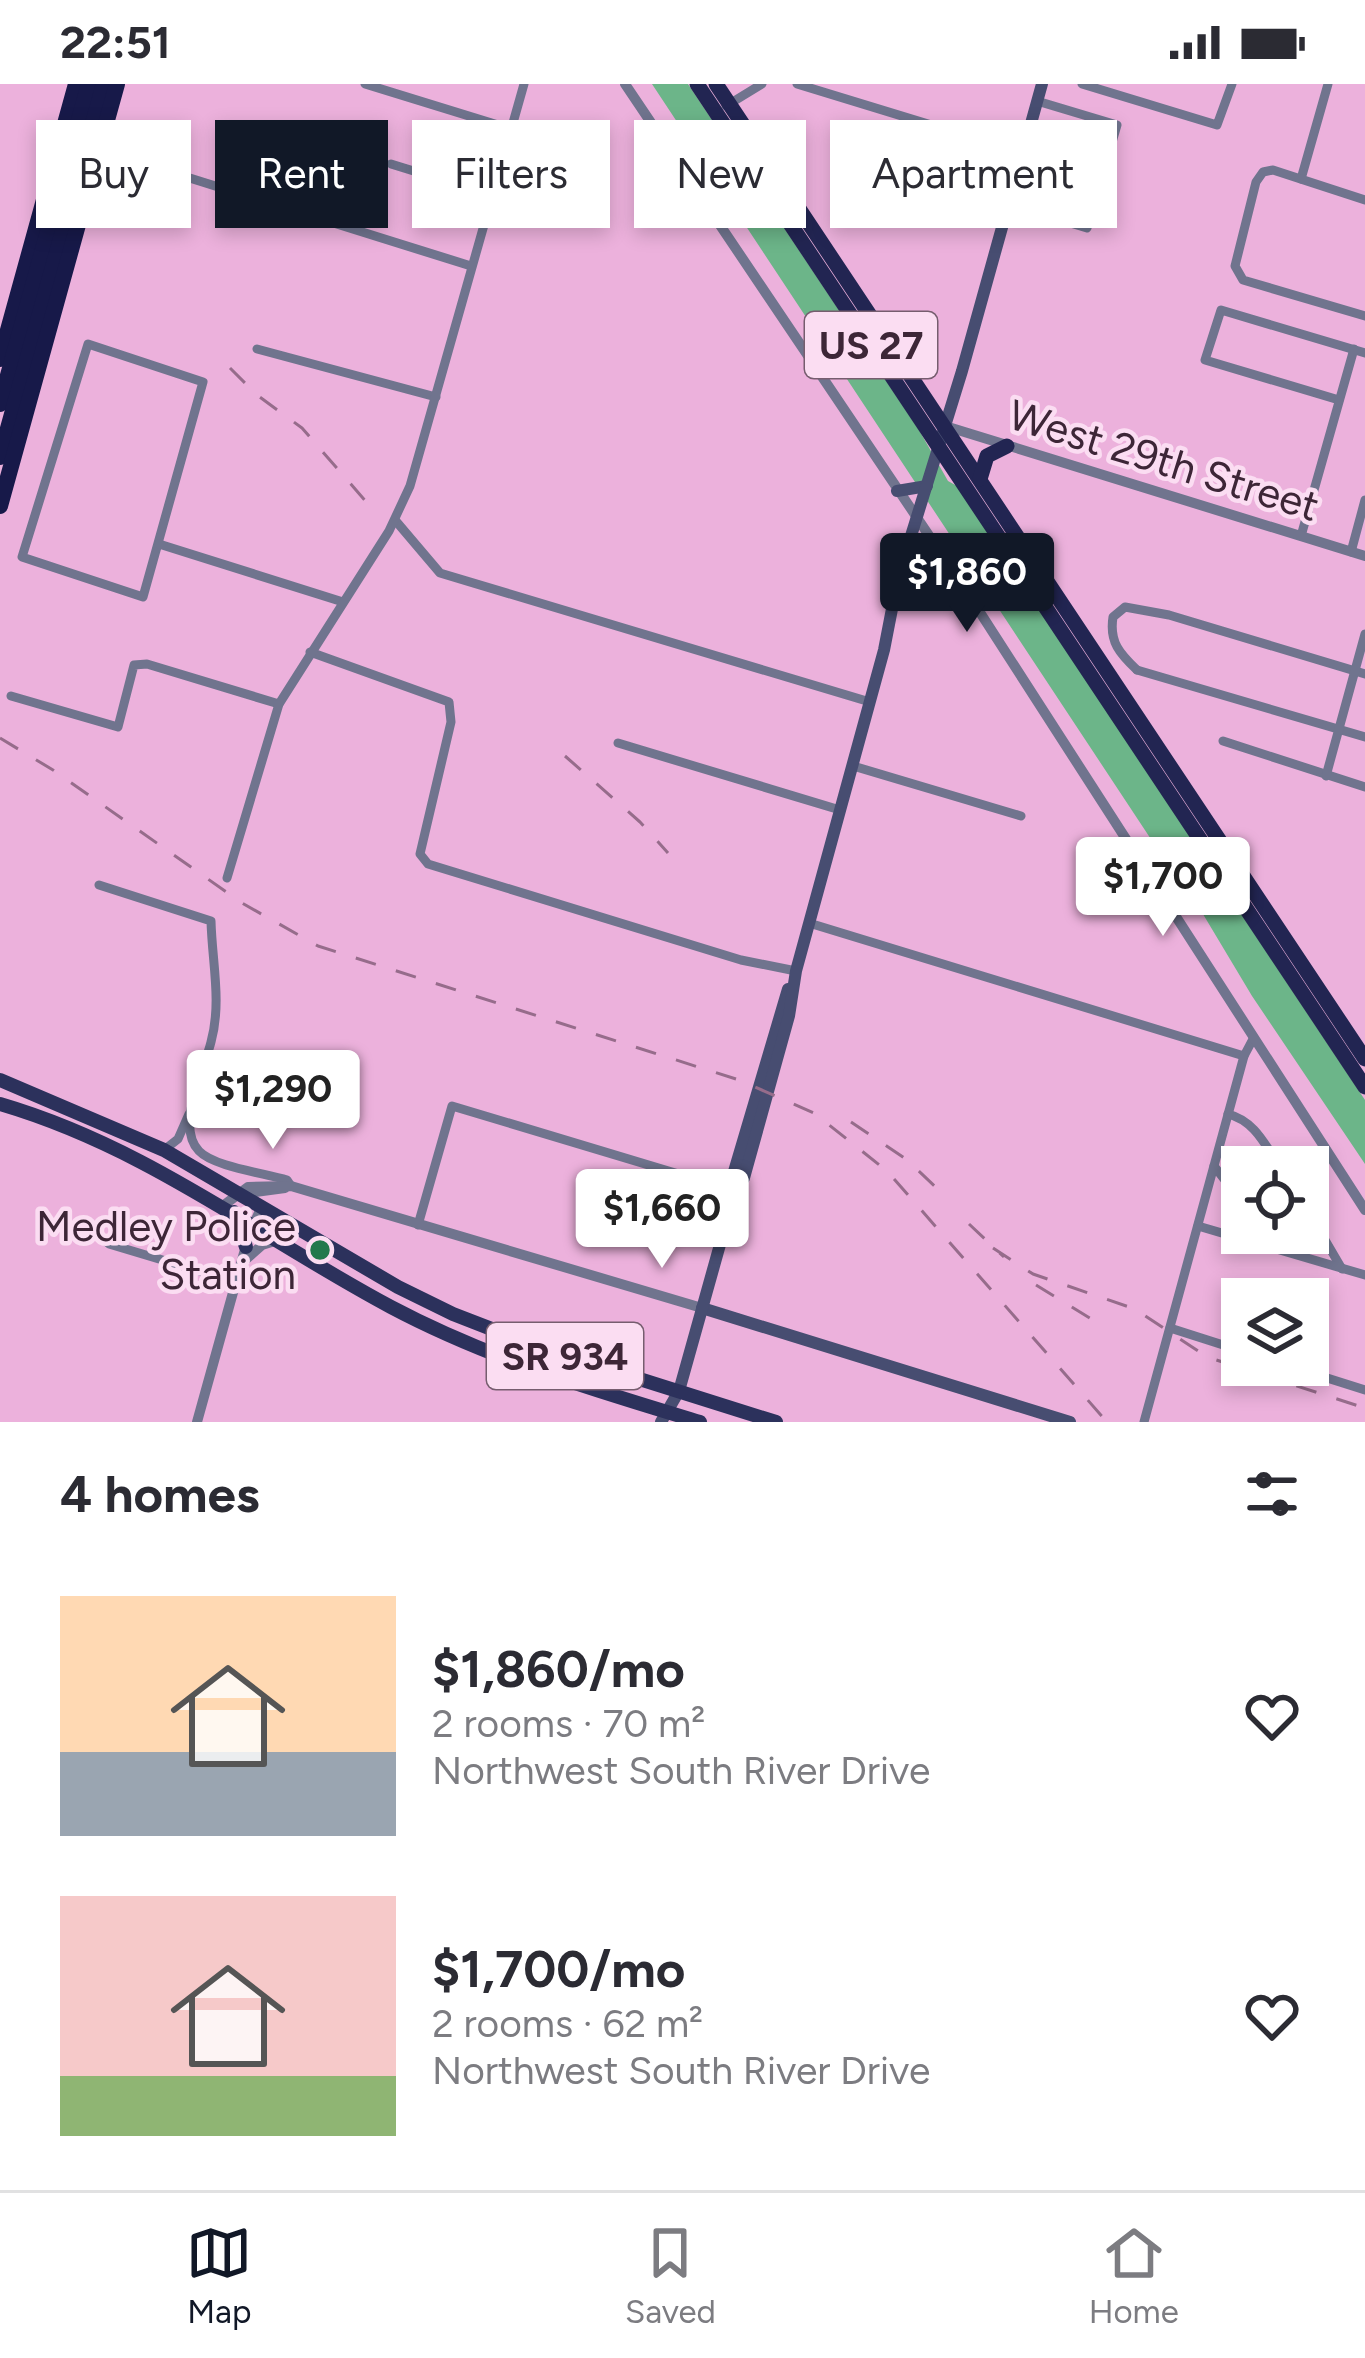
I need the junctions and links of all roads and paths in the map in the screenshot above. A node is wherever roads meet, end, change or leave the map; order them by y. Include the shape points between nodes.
1 (76, 84) edge
2 (89, 84) edge
3 (104, 84) edge
4 (117, 84) edge
5 (365, 84) edge
6 (524, 84) edge
7 (625, 84) edge
8 (697, 84) edge
9 (716, 84) edge
10 (762, 84) edge
11 (797, 84) edge
12 (1042, 84) edge
13 (1082, 84) edge
14 (1232, 84) edge
15 (1328, 84) edge
16 (1037, 100) junction
17 (723, 108) junction
18 (72, 120) edge
19 (73, 120) edge
20 (98, 120) edge
21 (104, 120) edge
22 (480, 120) edge
23 (514, 120) edge
24 (910, 120) edge
25 (1032, 120) edge
26 (1101, 120) edge
27 (391, 164) dead end
28 (412, 170) edge
29 (191, 178) edge
30 (1301, 179) junction
31 (1365, 200) edge
32 (52, 228) edge
33 (55, 228) edge
34 (58, 228) edge
35 (60, 228) edge
36 (482, 228) edge
37 (1001, 228) edge
38 (471, 266) junction
39 (1365, 316) edge
40 (257, 349) dead end
41 (1359, 351) edge
42 (0, 359) edge
43 (436, 397) junction
44 (1339, 400) junction
45 (0, 404) edge
46 (944, 426) junction
47 (1007, 446) junction
48 (937, 451) junction
49 (0, 457) edge
50 (980, 479) junction
51 (903, 491) junction
52 (925, 492) junction
53 (1365, 500) edge
54 (0, 506) edge
55 (917, 519) junction
56 (395, 520) junction
57 (1301, 536) junction
58 (159, 544) junction
59 (1351, 552) junction
60 (941, 554) junction
61 (1365, 556) edge
62 (902, 565) junction
63 (343, 602) junction
64 (1365, 634) edge
65 (310, 652) junction
66 (1137, 670) junction
67 (1361, 674) edge
68 (1117, 685) junction
69 (10, 696) dead end
70 (870, 702) junction
71 (278, 704) junction
72 (1340, 730) junction
73 (1365, 737) edge
74 (1223, 741) dead end
75 (618, 743) dead end
76 (853, 766) junction
77 (1327, 776) junction
78 (1365, 787) edge
79 (841, 810) junction
80 (1021, 816) dead end
81 (227, 878) dead end
82 (99, 886) dead end
83 (809, 922) junction
84 (796, 971) junction
85 (1253, 1039) junction
86 (1244, 1056) junction
87 (1365, 1059) edge
88 (0, 1080) edge
89 (1365, 1087) edge
90 (0, 1104) edge
91 (193, 1110) junction
92 (1228, 1114) junction
93 (1266, 1146) edge
94 (164, 1150) junction
95 (233, 1166) junction
96 (1214, 1166) junction
97 (1221, 1175) edge
98 (283, 1186) junction
99 (735, 1191) junction
100 (241, 1194) junction
101 (262, 1206) junction
102 (229, 1208) junction
103 (1365, 1210) edge
104 (253, 1225) junction
105 (418, 1225) junction
106 (1198, 1226) junction
107 (92, 1229) dead end
108 (1221, 1233) edge
109 (278, 1240) junction
110 (1329, 1247) edge
111 (1291, 1254) edge
112 (244, 1255) junction
113 (1342, 1269) junction
114 (1365, 1275) edge
115 (236, 1282) junction
116 (702, 1309) junction
117 (1170, 1328) junction
118 (1221, 1344) edge
119 (1329, 1379) edge
120 (1365, 1390) edge
121 (679, 1391) junction
122 (663, 1417) edge
123 (681, 1419) edge
124 (197, 1422) edge
125 (700, 1422) edge
126 (776, 1422) edge
127 (1070, 1422) edge
128 (1144, 1422) edge

1 - 18 highway
2 - 19 highway
3 - 20 highway
4 - 21 highway
5 - 22 street
6 - 23 street
7 - 51 street
8 - 17 highway, US 27
9 - 17 highway, US 27
10 - 17 street
11 - 24 street
12 - 16 main road
13 - 14 street via 1216,125
15 - 30 street
16 - 25 main road
16 - 26 street
17 - 46 highway, US 27
17 - 48 highway, US 27
27 - 28 street
29 - 38 street
30 - 31 street
30 - 39 street via 1263,172 1235,266 1243,280
32 - 42 highway
33 - 45 highway
34 - 49 highway
35 - 54 highway
36 - 38 street
37 - 46 main road
38 - 43 street
40 - 43 street
41 - 44 street
41 - 44 street via 1220,310 1205,360
43 - 56 street
44 - 57 street
46 - 47 street, West 29th Street
46 - 48 main road
46 - 50 highway, US 27
47 - 50 highway via 987,456
47 - 57 street, West 29th Street
48 - 52 main road
48 - 89 highway, US 27
50 - 68 highway, US 27
51 - 52 main road
51 - 55 street
52 - 55 main road
53 - 59 street
55 - 60 street
55 - 62 main road
56 - 63 street
56 - 70 street via 440,573
57 - 59 street, West 29th Street
58 - 58 street via 143,596 22,557 88,344 203,382
58 - 63 street
59 - 61 street, West 29th Street
60 - 62 main road via 921,552
60 - 85 street
62 - 70 main road
63 - 65 street
64 - 67 street
65 - 71 street
65 - 84 street via 449,702 420,854 428,864
66 - 67 street via 1117,649 1118,610 1169,614
66 - 68 street
66 - 72 street
67 - 72 street
68 - 87 highway, US 27
69 - 71 street via 118,727 134,665 147,664
70 - 76 main road
71 - 81 street
72 - 73 street
72 - 77 street
74 - 77 street
75 - 79 street
76 - 79 main road
76 - 80 street
77 - 78 street
79 - 83 main road
82 - 91 street via 211,921 216,1020
83 - 84 main road
83 - 86 street
84 - 99 main road via 780,1006
85 - 86 street
85 - 103 street
86 - 92 street
88 - 94 main road, SR 934
90 - 102 main road, SR 934 via 110,1144
91 - 94 street
91 - 95 street via 194,1145
92 - 93 street via 1243,1118
92 - 96 street
94 - 100 main road, SR 934
95 - 98 street
95 - 98 street via 287,1180
96 - 97 street
96 - 106 street
98 - 100 street
98 - 105 street
99 - 105 street via 452,1106
99 - 116 main road
100 - 101 main road, SR 934
100 - 102 street
101 - 104 street
101 - 121 main road, SR 934 via 446,1310
102 - 104 main road, SR 934
102 - 112 main road
104 - 109 main road, SR 934
104 - 112 street
105 - 116 street
106 - 108 street
106 - 117 street
107 - 115 street via 110,1244
109 - 112 street
109 - 122 main road, SR 934 via 448,1335
110 - 113 street
111 - 113 street
112 - 115 street
113 - 114 street
115 - 124 street
116 - 121 main road
116 - 127 main road
117 - 118 street
117 - 128 street
119 - 120 street
121 - 122 main road
121 - 123 main road
121 - 126 main road, SR 934
122 - 123 main road, SR 934
123 - 125 main road, SR 934

